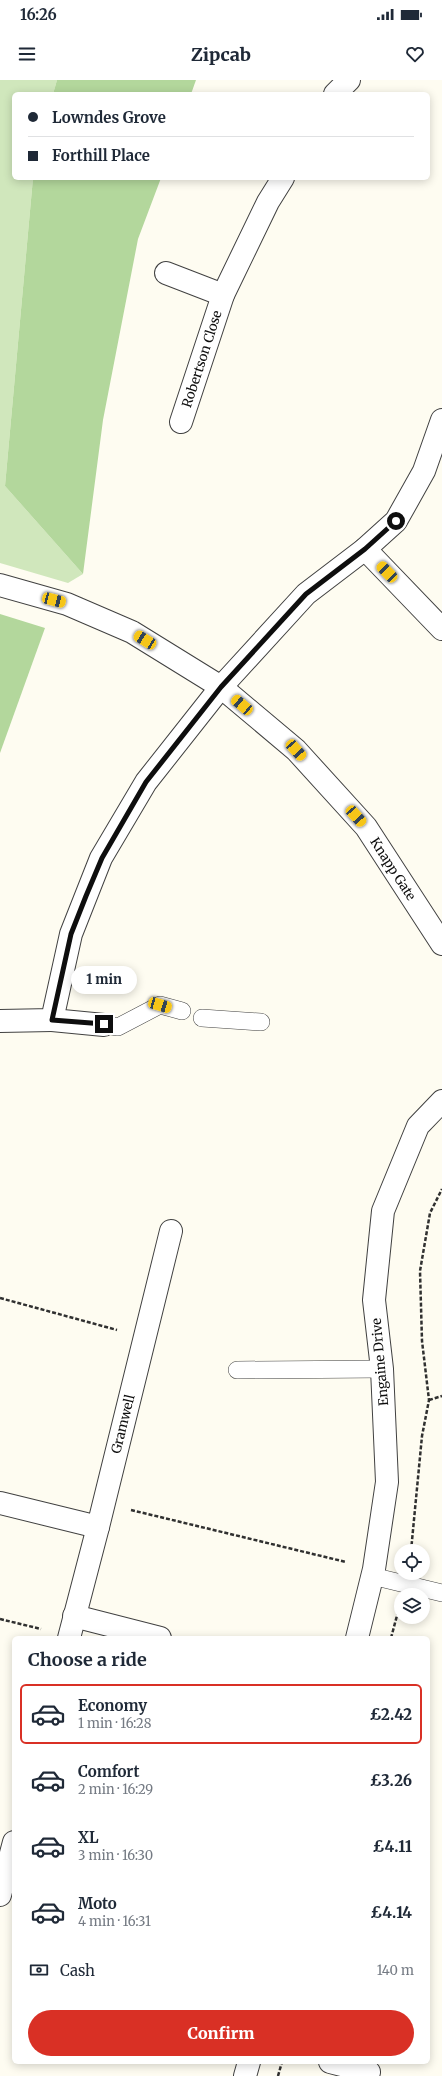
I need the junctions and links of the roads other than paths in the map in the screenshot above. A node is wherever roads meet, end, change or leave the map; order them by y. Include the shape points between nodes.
1 (349, 80) edge
2 (337, 92) edge
3 (281, 180) edge
4 (166, 273) dead end
5 (223, 295) junction
6 (442, 420) edge
7 (181, 422) dead end
8 (365, 549) junction
9 (0, 585) edge
10 (442, 629) edge
11 (221, 687) junction
12 (442, 944) edge
13 (182, 1011) dead end
14 (202, 1018) dead end
15 (52, 1020) junction
16 (0, 1021) edge
17 (261, 1022) dead end
18 (104, 1024) joint
19 (442, 1100) edge
20 (171, 1231) dead end
21 (382, 1369) junction
22 (237, 1370) dead end
23 (0, 1503) edge
24 (98, 1527) junction
25 (373, 1572) junction
26 (442, 1593) edge
27 (71, 1630) edge
28 (138, 1636) edge
29 (357, 1636) edge
30 (12, 1850) edge
31 (0, 1895) edge
32 (248, 2064) edge
33 (338, 2064) edge
34 (245, 2076) edge
35 (368, 2076) edge

1 - 2 street
3 - 5 street, Robertson Close
4 - 5 street, Robertson Close
5 - 7 street, Robertson Close
6 - 8 street via 424,471 396,521
8 - 10 street
8 - 11 street via 306,594
9 - 11 street, Knapp Gate via 67,604 132,632
11 - 12 street, Knapp Gate via 296,750 366,827
11 - 15 street via 146,782 102,858 71,934
13 - 18 lane via 160,1005 118,1027
14 - 17 lane
15 - 16 street
15 - 18 street
19 - 21 street, Engaine Drive via 418,1126 384,1211 374,1300
20 - 24 street, Gramwell
21 - 22 lane
21 - 25 street, Engaine Drive via 388,1482
23 - 24 street
24 - 27 street, Gramwell
25 - 26 lane
25 - 29 street, Engaine Drive
27 - 28 street
30 - 31 street
32 - 34 street
33 - 35 street via 369,2072

